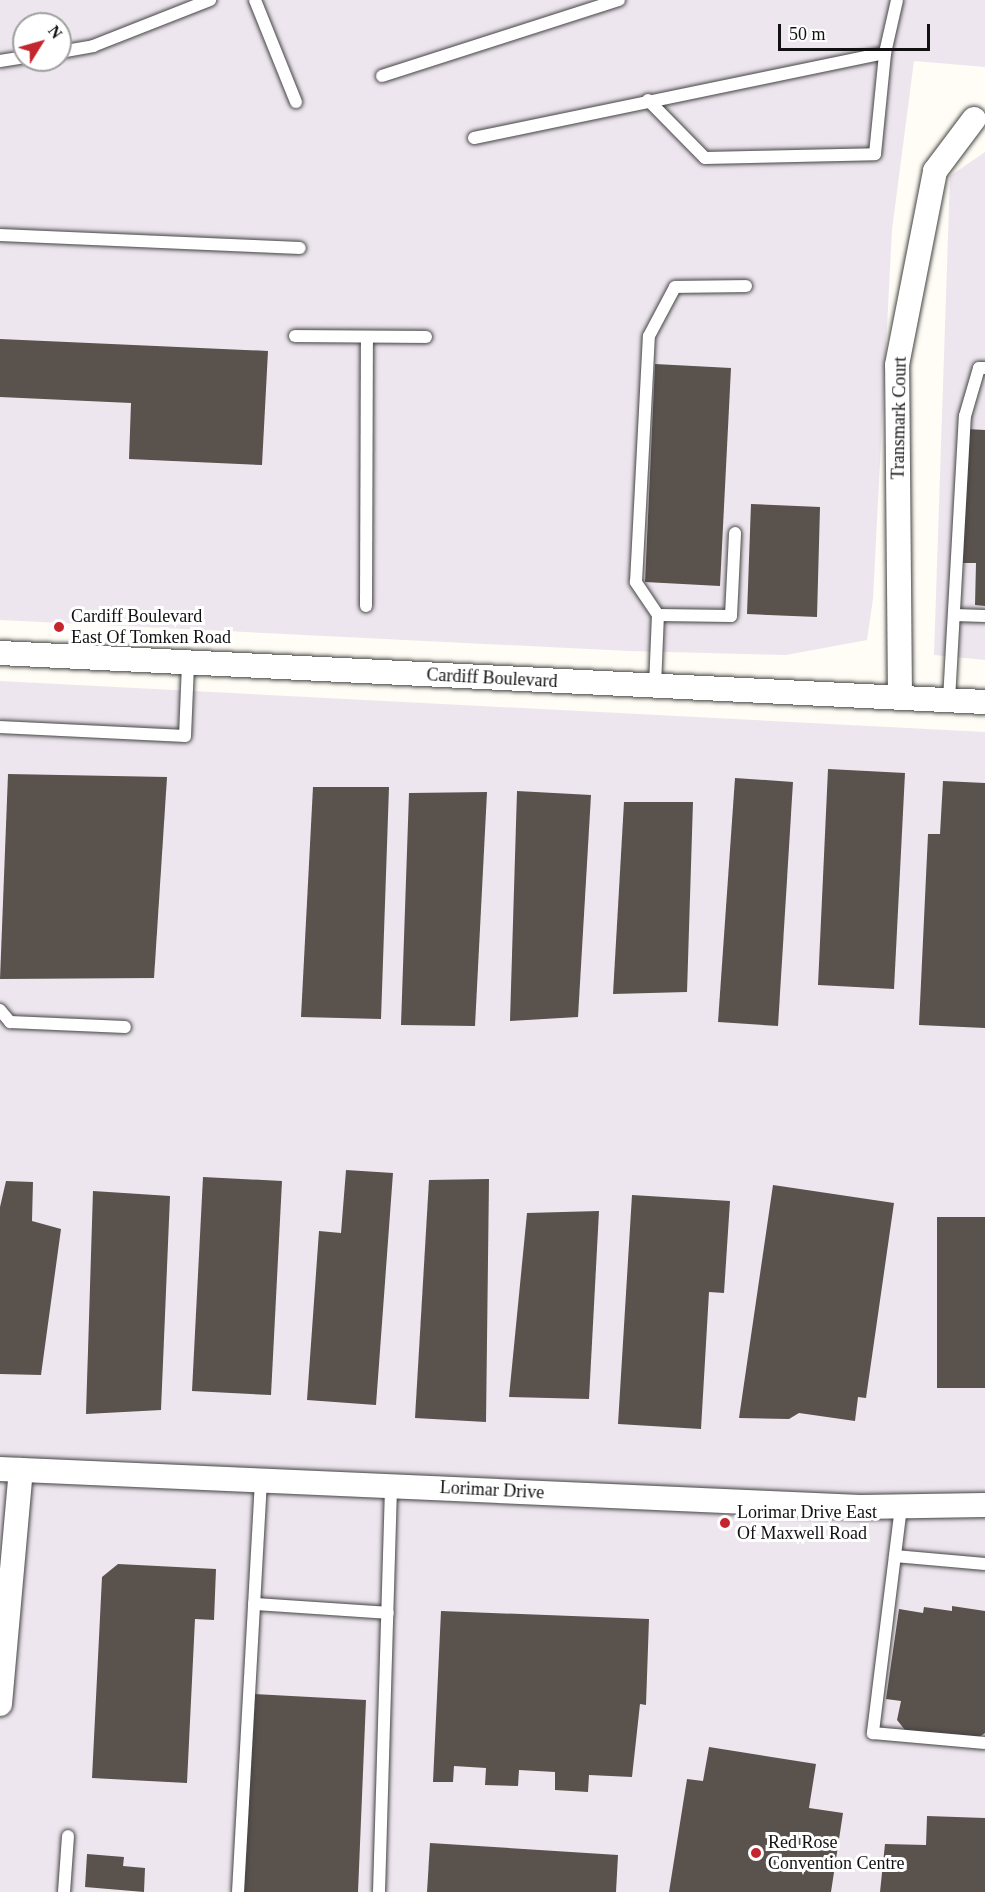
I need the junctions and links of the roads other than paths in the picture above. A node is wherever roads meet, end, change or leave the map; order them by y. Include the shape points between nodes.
1 (210, 0) edge
2 (255, 0) edge
3 (619, 0) edge
4 (897, 0) edge
5 (72, 50) edge
6 (885, 53) junction
7 (382, 76) dead end
8 (648, 100) junction
9 (296, 102) dead end
10 (974, 119) dead end
11 (474, 138) dead end
12 (0, 234) edge
13 (300, 248) dead end
14 (746, 286) dead end
15 (295, 336) dead end
16 (426, 337) dead end
17 (367, 338) junction
18 (985, 368) edge
19 (735, 533) dead end
20 (366, 606) dead end
21 (658, 615) junction
22 (954, 615) junction
23 (985, 616) edge
24 (0, 653) edge
25 (188, 663) junction
26 (655, 686) junction
27 (900, 698) junction
28 (949, 700) junction
29 (985, 702) edge
30 (0, 727) edge
31 (0, 1010) edge
32 (124, 1027) dead end
33 (11, 1469) edge
34 (261, 1480) junction
35 (391, 1486) junction
36 (985, 1505) edge
37 (901, 1507) junction
38 (895, 1556) junction
39 (985, 1564) edge
40 (254, 1604) junction
41 (388, 1613) junction
42 (0, 1704) edge
43 (985, 1743) edge
44 (68, 1836) dead end
45 (64, 1892) edge
46 (238, 1892) edge
47 (379, 1892) edge

1 - 5 lane via 93,46
2 - 9 lane
3 - 7 lane
4 - 6 lane
6 - 8 lane
6 - 8 lane via 875,154 705,158
8 - 11 lane
10 - 27 street, Transmark Court via 935,171 897,365
12 - 13 lane
14 - 21 lane via 675,287 649,336 636,582
15 - 17 lane
16 - 17 lane
17 - 20 lane
18 - 22 lane via 979,368 965,416
19 - 21 lane via 731,616
21 - 26 lane
22 - 23 lane
22 - 28 lane
24 - 25 street, Cardiff Boulevard
25 - 26 street, Cardiff Boulevard
25 - 30 lane via 185,736
26 - 27 street, Cardiff Boulevard
27 - 28 street, Cardiff Boulevard
28 - 29 street, Cardiff Boulevard
31 - 32 lane via 9,1022
33 - 34 street, Lorimar Drive
33 - 42 street
34 - 35 street, Lorimar Drive
34 - 40 lane
35 - 37 street, Lorimar Drive
35 - 41 lane
36 - 37 street, Lorimar Drive
37 - 38 lane
38 - 39 lane
38 - 43 lane via 873,1733
40 - 41 lane
40 - 46 lane
41 - 47 lane
44 - 45 lane

